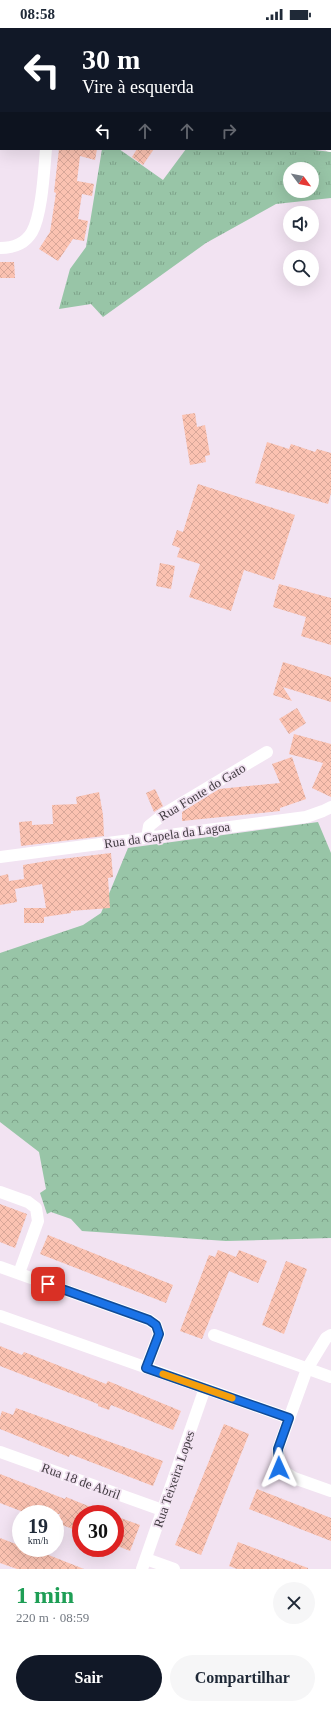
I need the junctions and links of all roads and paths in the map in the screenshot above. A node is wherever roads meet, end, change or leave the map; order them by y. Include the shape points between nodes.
1 (46, 150) edge
2 (0, 248) edge
3 (267, 752) dead end
4 (331, 807) edge
5 (148, 838) junction
6 (0, 857) edge
7 (0, 1192) edge
8 (0, 1267) edge
9 (19, 1273) junction
10 (0, 1316) edge
11 (214, 1335) dead end
12 (331, 1335) edge
13 (146, 1368) junction
14 (307, 1368) junction
15 (331, 1377) edge
16 (206, 1388) junction
17 (289, 1418) junction
18 (0, 1452) edge
19 (331, 1491) edge
20 (162, 1510) junction
21 (144, 1564) edge
22 (174, 1569) edge

1 - 2 street via 38,213 32,232 20,244
3 - 5 street, Rua Fonte do Gato via 164,814 149,826
4 - 5 street, Rua da Capela da Lagoa via 306,817
5 - 6 street, Rua da Capela da Lagoa
7 - 9 street via 28,1202 36,1208 38,1221
8 - 9 street
9 - 13 street via 149,1320 156,1325 159,1334
10 - 13 street
11 - 14 street
12 - 14 street via 326,1338
13 - 16 street
14 - 15 street
14 - 17 street
16 - 17 street
16 - 20 street, Rua Teixeira Lopes
17 - 19 street via 278,1449 279,1468 294,1478
18 - 20 street, Rua 18 de Abril
20 - 21 street, Rua Teixeira Lopes
21 - 22 street

